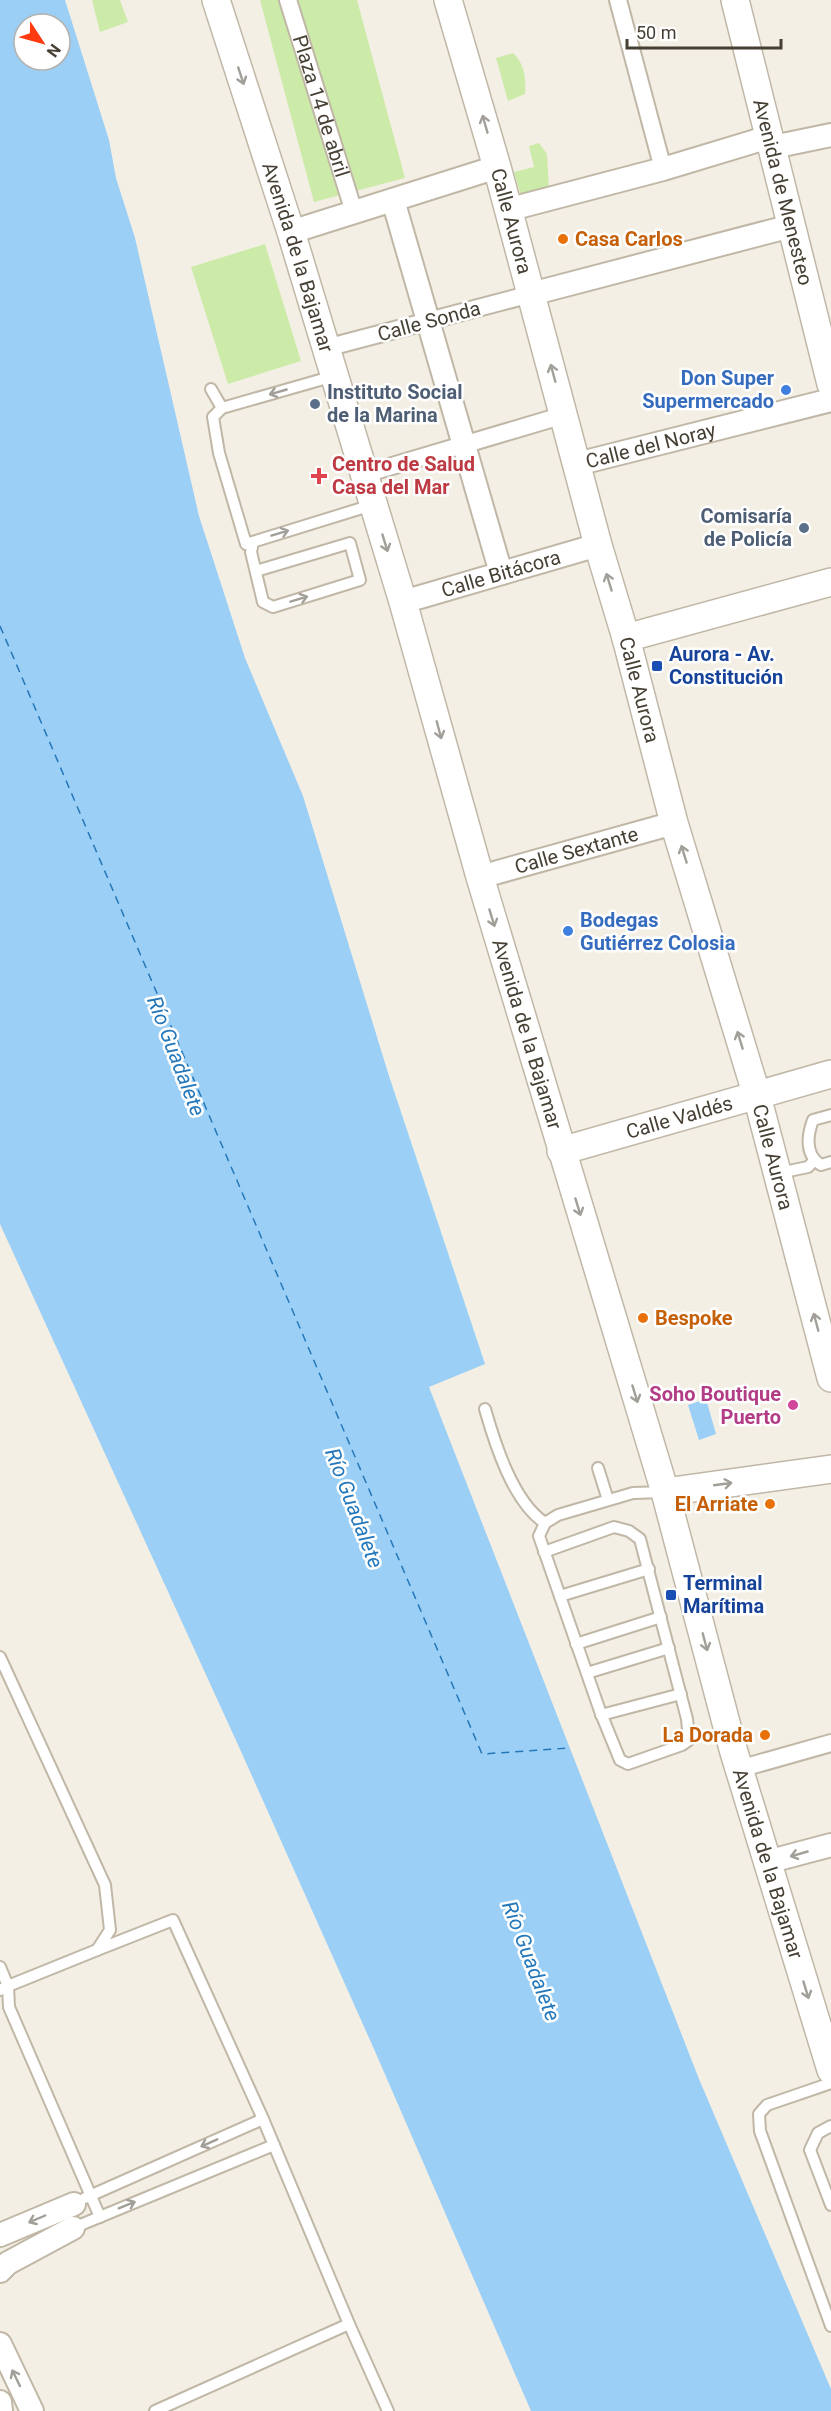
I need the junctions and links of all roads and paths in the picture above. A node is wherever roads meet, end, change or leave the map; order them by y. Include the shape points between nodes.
1 (216, 0) edge
2 (288, 0) edge
3 (448, 0) edge
4 (618, 0) edge
5 (735, 0) edge
6 (831, 135) edge
7 (771, 142) junction
8 (497, 167) junction
9 (663, 169) junction
10 (393, 200) junction
11 (507, 210) junction
12 (354, 212) junction
13 (791, 226) junction
14 (291, 232) junction
15 (531, 294) junction
16 (428, 321) junction
17 (326, 348) junction
18 (334, 376) junction
19 (831, 384) edge
20 (211, 389) dead end
21 (831, 400) edge
22 (222, 408) junction
23 (564, 415) junction
24 (464, 444) junction
25 (577, 464) junction
26 (364, 474) junction
27 (374, 505) junction
28 (253, 542) junction
29 (598, 545) junction
30 (256, 571) junction
31 (501, 573) junction
32 (831, 582) edge
33 (403, 602) junction
34 (626, 638) junction
35 (674, 823) junction
36 (480, 878) junction
37 (831, 1074) edge
38 (757, 1096) junction
39 (831, 1115) edge
40 (561, 1151) junction
41 (814, 1161) junction
42 (831, 1162) edge
43 (776, 1174) junction
44 (831, 1378) edge
45 (485, 1409) dead end
46 (598, 1468) dead end
47 (831, 1469) edge
48 (665, 1492) junction
49 (608, 1500) junction
50 (544, 1523) junction
51 (544, 1552) junction
52 (649, 1569) junction
53 (560, 1596) junction
54 (662, 1617) junction
55 (576, 1644) junction
56 (669, 1648) junction
57 (0, 1657) edge
58 (587, 1673) junction
59 (681, 1694) junction
60 (601, 1716) junction
61 (831, 1743) edge
62 (739, 1769) junction
63 (831, 1845) edge
64 (767, 1862) junction
65 (97, 1950) junction
66 (0, 1967) edge
67 (4, 1988) edge
68 (831, 2070) edge
69 (831, 2083) edge
70 (263, 2119) junction
71 (831, 2126) edge
72 (274, 2145) junction
73 (83, 2200) junction
74 (831, 2205) edge
75 (100, 2217) junction
76 (73, 2228) junction
77 (0, 2235) edge
78 (0, 2260) edge
79 (0, 2271) edge
80 (349, 2324) junction
81 (831, 2325) edge
82 (0, 2344) edge
83 (0, 2402) edge
84 (1, 2411) edge
85 (32, 2411) edge
86 (155, 2411) edge
87 (388, 2411) edge

1 -> 14 street, Avenida de la Bajamar via 223,37
2 - 12 street, Plaza 14 de abril
8 -> 3 street, Calle Aurora
4 - 9 street
5 - 7 street, Avenida de Menesteo
6 - 7 street
7 - 9 street
7 - 13 street, Avenida de Menesteo
8 - 10 street
8 - 11 street, Calle Aurora
9 - 11 street
10 - 12 street
10 - 16 street
11 - 15 street, Calle Aurora
12 - 14 street
13 - 15 street
13 - 19 street, Avenida de Menesteo
14 - 17 street, Avenida de la Bajamar
15 - 16 street, Calle Sonda
23 -> 15 street, Calle Aurora
16 - 17 street, Calle Sonda
16 - 24 street
17 - 18 street, Avenida de la Bajamar
18 -> 22 lane
18 - 26 street, Avenida de la Bajamar
20 - 22 lane
21 - 25 street, Calle del Noray
22 - 28 lane via 213,417 219,453 246,544
23 - 24 street
23 - 25 street, Calle Aurora
24 - 26 street
24 - 31 street
25 - 29 street, Calle Aurora
26 - 27 street, Avenida de la Bajamar
28 -> 27 lane
27 -> 33 street, Avenida de la Bajamar
28 - 30 lane via 251,552
29 - 31 street, Calle Bitácora
34 -> 29 street, Calle Aurora
30 -> 30 lane via 263,602 273,607 360,580 350,543
31 - 33 street, Calle Bitácora
32 - 34 street
33 -> 36 street, Avenida de la Bajamar
34 - 35 street, Calle Aurora
35 - 36 street, Calle Sextante
38 -> 35 street, Calle Aurora
36 -> 40 street, Avenida de la Bajamar
37 - 38 street, Calle Valdés
38 - 40 street, Calle Valdés
38 - 43 street, Calle Aurora
39 - 41 lane via 813,1120 807,1137
40 -> 48 street, Avenida de la Bajamar
41 - 42 lane via 821,1165
41 - 43 lane via 808,1167
44 -> 43 street, Calle Aurora
45 - 50 lane via 498,1453 524,1502
46 - 49 lane
48 -> 47 street
48 - 49 lane via 633,1493
48 -> 62 street, Avenida de la Bajamar
49 - 50 lane
50 - 51 lane via 539,1536
51 - 52 lane via 614,1527 640,1539
51 - 53 lane
52 - 53 lane
52 - 54 lane
53 - 55 lane
54 - 55 lane
54 - 56 lane
55 - 58 lane
56 - 58 lane
56 - 59 lane
57 - 65 lane via 105,1885 110,1930
58 - 60 lane
59 - 60 lane
59 - 60 lane via 689,1740 628,1764 620,1760
61 - 62 street
62 - 64 street, Avenida de la Bajamar
63 -> 64 street
64 -> 68 street, Avenida de la Bajamar
65 - 67 lane
65 - 70 lane via 173,1920
66 - 67 lane
67 - 73 lane
69 - 81 lane via 768,2105 759,2114 760,2131
70 - 72 lane
70 -> 73 lane
71 - 74 lane via 818,2133 810,2150
75 -> 72 lane
72 - 80 lane
73 - 75 lane
73 -> 77 street
75 - 76 lane
76 - 78 street
76 - 79 street
80 - 86 lane
80 - 87 lane
85 -> 82 street
83 - 84 street

